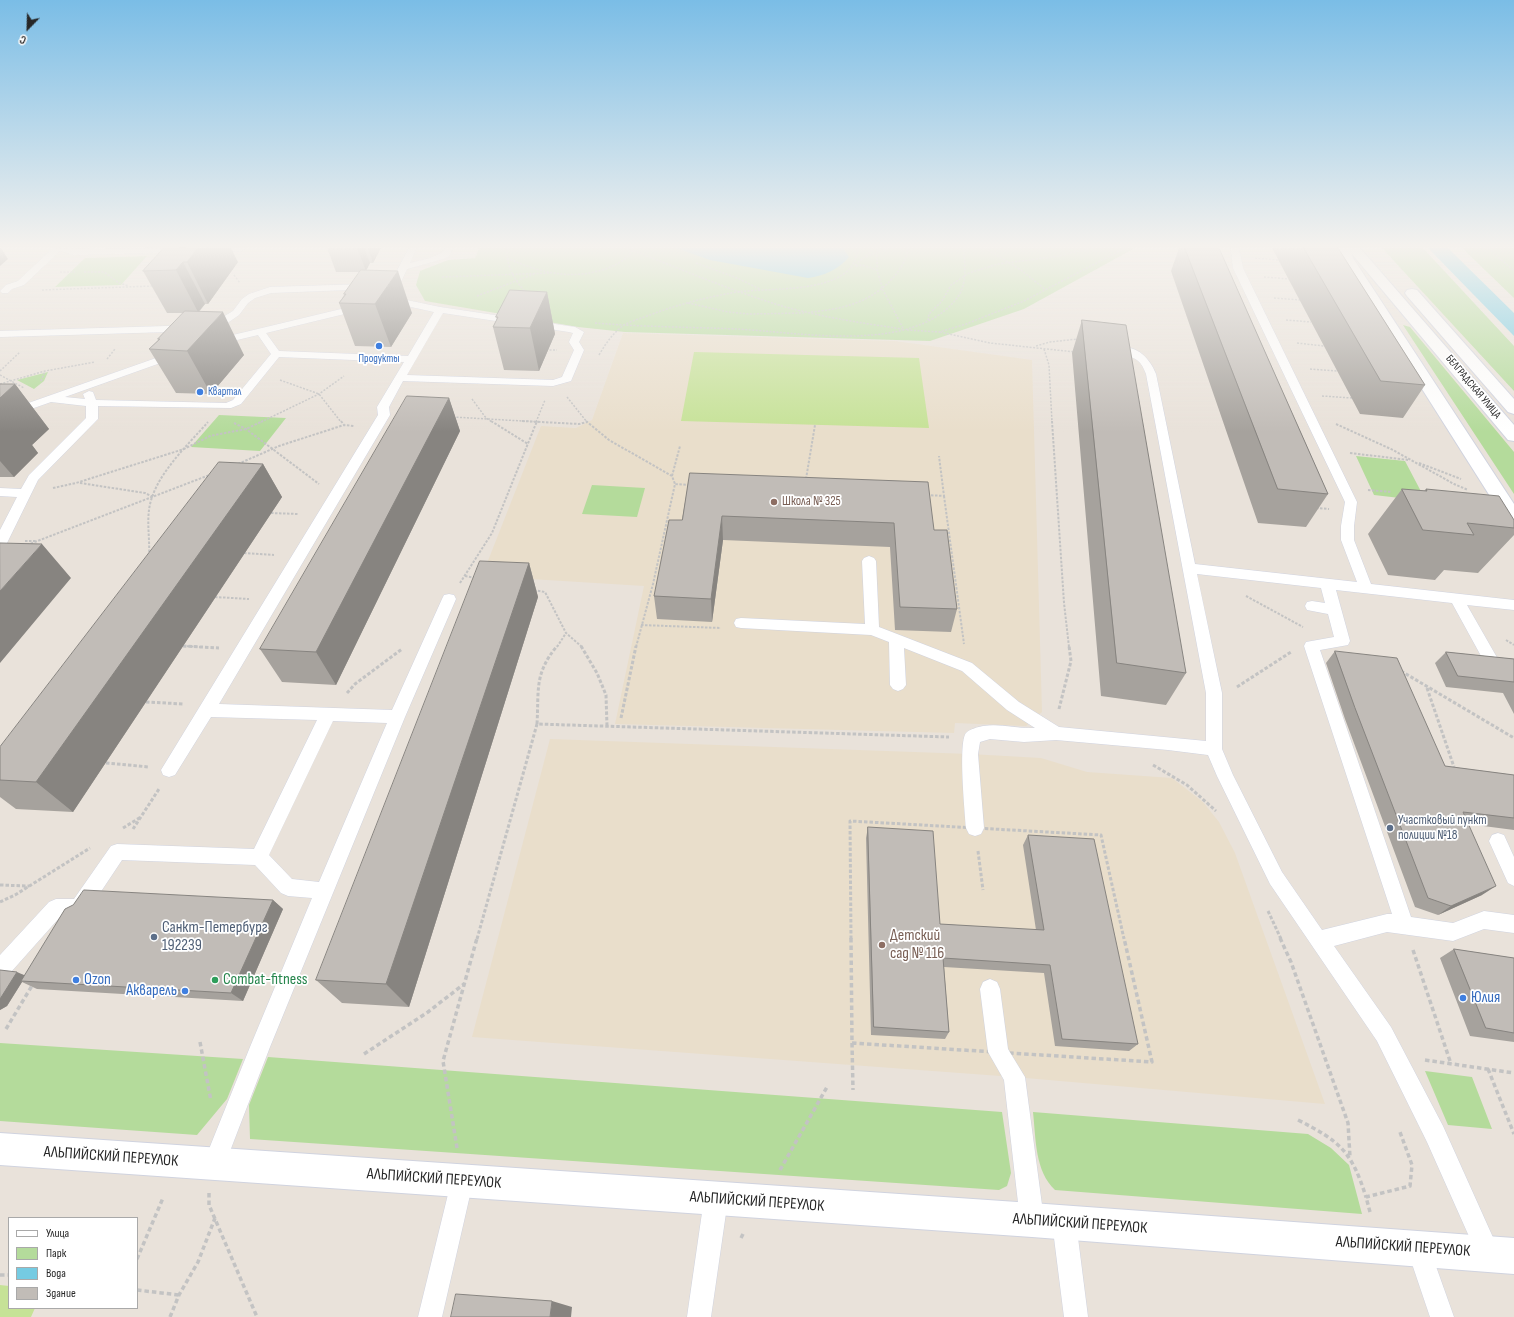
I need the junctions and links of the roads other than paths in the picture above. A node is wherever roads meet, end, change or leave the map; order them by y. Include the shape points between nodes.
1 (239, 309) edge
2 (353, 309) edge
3 (1258, 309) edge
4 (1379, 309) edge
5 (1406, 309) edge
6 (1426, 309) edge
7 (440, 310) joint
8 (260, 332) junction
9 (0, 334) edge
10 (209, 344) edge
11 (1124, 350) edge
12 (187, 351) edge
13 (276, 354) junction
14 (412, 359) junction
15 (400, 378) junction
16 (86, 387) junction
17 (48, 400) junction
18 (92, 403) junction
19 (1514, 409) edge
20 (0, 417) edge
21 (1514, 436) edge
22 (0, 492) edge
23 (26, 493) junction
24 (1514, 519) edge
25 (0, 543) edge
26 (869, 561) dead end
27 (1189, 568) junction
28 (1327, 584) junction
29 (1366, 588) junction
30 (1456, 598) junction
31 (449, 599) road end
32 (1514, 605) edge
33 (1312, 606) dead end
34 (1334, 610) junction
35 (741, 623) road end
36 (872, 630) junction
37 (896, 640) junction
38 (1492, 661) edge
39 (898, 685) dead end
40 (208, 708) junction
41 (327, 716) junction
42 (397, 717) junction
43 (1056, 733) junction
44 (1214, 749) junction
45 (169, 770) road end
46 (976, 836) road end
47 (1498, 841) dead end
48 (259, 857) junction
49 (1514, 877) edge
50 (325, 891) junction
51 (1514, 924) edge
52 (1405, 926) junction
53 (1318, 940) junction
54 (4, 965) dead end
55 (990, 989) dead end
56 (0, 1149) edge
57 (214, 1164) junction
58 (460, 1167) junction
59 (716, 1199) junction
60 (1032, 1220) junction
61 (1064, 1222) junction
62 (1420, 1249) junction
63 (1501, 1255) edge
64 (430, 1317) edge
65 (699, 1317) edge
66 (1076, 1317) edge
67 (1442, 1317) edge

1 - 9 lane via 222,322 201,328
2 - 8 lane
3 - 29 lane via 1351,502 1346,533
4 - 24 street
5 - 21 street, БЕЛГРАДСКАЯ УЛИЦА
6 - 19 street, БЕЛГРАДСКАЯ УЛИЦА
7 - 14 lane
7 - 15 lane via 571,329 579,332 574,342 579,350 567,379 553,383
8 - 10 lane
8 - 13 lane
11 - 27 lane via 1138,354 1148,364 1151,374
12 - 16 lane
13 - 14 lane
13 - 18 lane via 238,402 219,410
14 - 15 lane
15 - 40 lane via 383,407 384,415
16 - 17 lane
16 - 18 lane
17 - 18 lane
17 - 20 lane
18 - 23 lane via 92,419 33,478
22 - 23 lane
23 - 25 lane
26 - 36 lane
27 - 28 lane
27 - 44 lane via 1214,693
28 - 29 lane
28 - 34 lane
29 - 30 lane
30 - 32 lane
30 - 38 lane
31 - 42 lane
33 - 34 lane
34 - 52 lane via 1344,641 1311,646
35 - 36 lane
36 - 37 lane
37 - 39 lane
37 - 43 lane via 967,667 1014,706
40 - 41 lane
40 - 45 lane
41 - 42 lane
41 - 48 lane
42 - 50 lane
43 - 44 lane via 1168,742
43 - 46 lane via 987,733 977,734 972,738 970,770
44 - 53 lane via 1276,878
47 - 49 lane
48 - 50 lane via 288,887
48 - 54 lane via 117,852 79,908 56,908
50 - 57 lane
51 - 52 lane via 1484,920 1453,932
52 - 53 lane via 1387,923
53 - 63 lane via 1384,1034 1434,1134
55 - 60 lane via 998,1052 1014,1077
56 - 57 street, АЛЬПИЙСКИЙ ПЕРЕУЛОК
57 - 58 street, АЛЬПИЙСКИЙ ПЕРЕУЛОК
58 - 59 street, АЛЬПИЙСКИЙ ПЕРЕУЛОК
58 - 64 lane
59 - 60 street, АЛЬПИЙСКИЙ ПЕРЕУЛОК
59 - 65 lane
60 - 61 street, АЛЬПИЙСКИЙ ПЕРЕУЛОК
61 - 62 street, АЛЬПИЙСКИЙ ПЕРЕУЛОК
61 - 66 lane
62 - 63 street, АЛЬПИЙСКИЙ ПЕРЕУЛОК
62 - 67 lane

